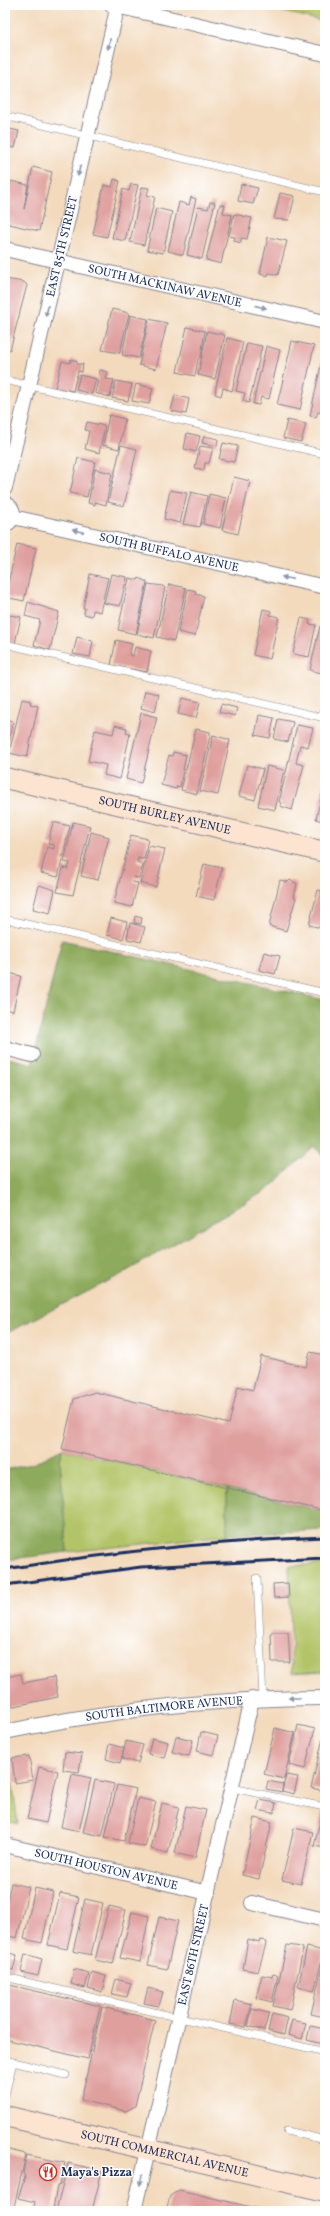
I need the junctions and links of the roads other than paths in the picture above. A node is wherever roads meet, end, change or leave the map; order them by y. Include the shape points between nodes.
1 (116, 5) edge
2 (325, 54) edge
3 (5, 116) edge
4 (88, 135) junction
5 (325, 192) edge
6 (5, 249) edge
7 (58, 261) junction
8 (325, 322) edge
9 (5, 380) edge
10 (29, 385) junction
11 (325, 454) edge
12 (5, 488) edge
13 (5, 502) edge
14 (9, 521) edge
15 (325, 587) edge
16 (5, 644) edge
17 (325, 718) edge
18 (5, 778) edge
19 (325, 852) edge
20 (5, 919) edge
21 (325, 993) edge
22 (5, 1048) edge
23 (32, 1055) dead end
24 (257, 1578) dead end
25 (258, 1698) junction
26 (325, 1698) edge
27 (5, 1732) edge
28 (232, 1788) junction
29 (325, 1807) edge
30 (5, 1845) edge
31 (208, 1893) junction
32 (252, 1903) dead end
33 (325, 1920) edge
34 (5, 1977) edge
35 (179, 2018) junction
36 (325, 2052) edge
37 (5, 2060) edge
38 (13, 2062) junction
39 (66, 2075) dead end
40 (5, 2095) edge
41 (5, 2116) edge
42 (287, 2131) dead end
43 (325, 2140) edge
44 (148, 2150) junction
45 (325, 2191) edge
46 (134, 2211) edge

1 - 2 street
1 -> 4 street, EAST 85TH STREET
3 - 4 lane
4 - 5 lane
4 -> 7 street, EAST 85TH STREET
6 - 7 street, SOUTH MACKINAW AVENUE
7 -> 8 street, SOUTH MACKINAW AVENUE
7 -> 10 street, EAST 85TH STREET
9 - 10 lane
10 - 11 lane
10 - 12 street, EAST 85TH STREET
13 - 14 street via 11,507
15 -> 14 street, SOUTH BUFFALO AVENUE
16 - 17 lane
18 - 19 main road, SOUTH BURLEY AVENUE
20 - 21 lane
22 - 23 street
24 - 25 lane
26 -> 25 street, SOUTH BALTIMORE AVENUE
25 - 27 street, SOUTH BALTIMORE AVENUE via 149,1709
25 - 28 street, EAST 86TH STREET
28 - 29 lane
28 - 31 street, EAST 86TH STREET
30 - 31 street, SOUTH HOUSTON AVENUE
31 - 35 street, EAST 86TH STREET
32 - 33 street
34 - 35 lane
35 - 36 lane
35 - 44 street, EAST 86TH STREET
37 - 38 lane
38 - 39 lane
38 - 40 lane
41 - 44 main road, SOUTH COMMERCIAL AVENUE
42 - 43 lane
44 - 45 main road, SOUTH COMMERCIAL AVENUE
44 -> 46 street, EAST 86TH STREET

